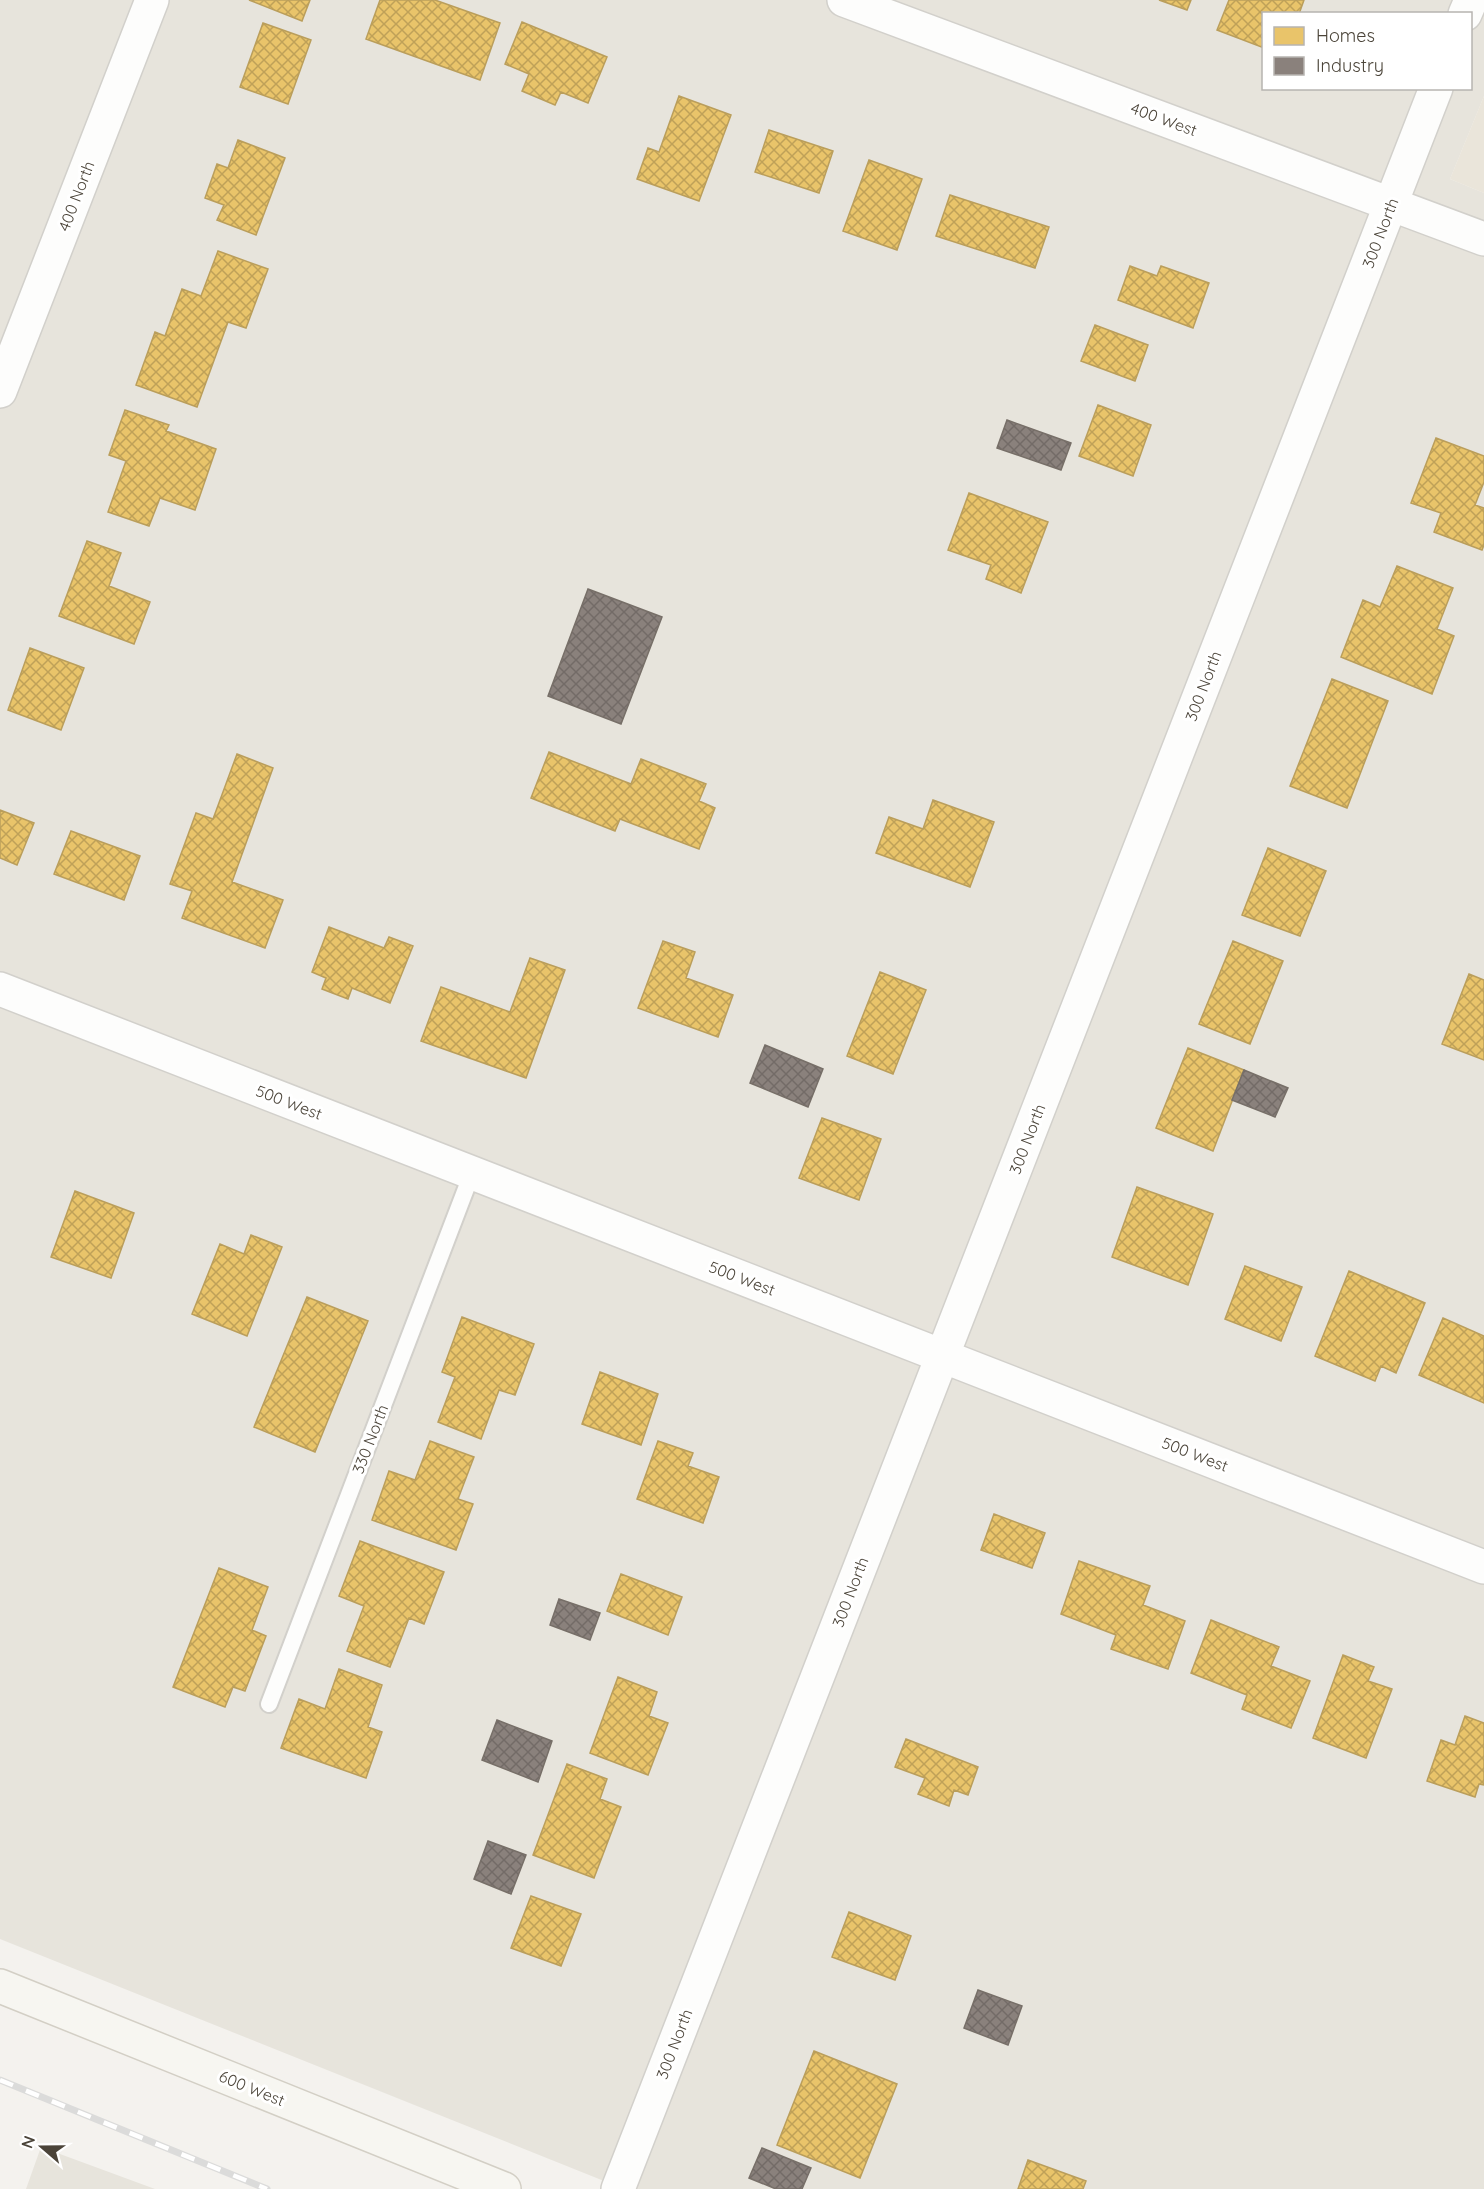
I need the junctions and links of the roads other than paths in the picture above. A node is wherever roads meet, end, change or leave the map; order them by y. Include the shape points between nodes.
1 (152, 0) edge
2 (844, 0) edge
3 (1435, 90) edge
4 (1391, 204) junction
5 (1484, 239) edge
6 (0, 391) edge
7 (0, 989) edge
8 (471, 1173) junction
9 (942, 1356) junction
10 (1484, 1567) edge
11 (269, 1704) dead end
12 (0, 1986) edge
13 (504, 2189) edge
14 (618, 2189) edge

1 - 6 street, 400 North
2 - 4 street, 400 West
3 - 4 street, 300 North
4 - 5 street, 400 West
4 - 9 street, 300 North
7 - 8 street, 500 West
8 - 9 street, 500 West
8 - 11 lane, 330 North
9 - 10 street, 500 West
9 - 14 street, 300 North
12 - 13 main road, 600 West

